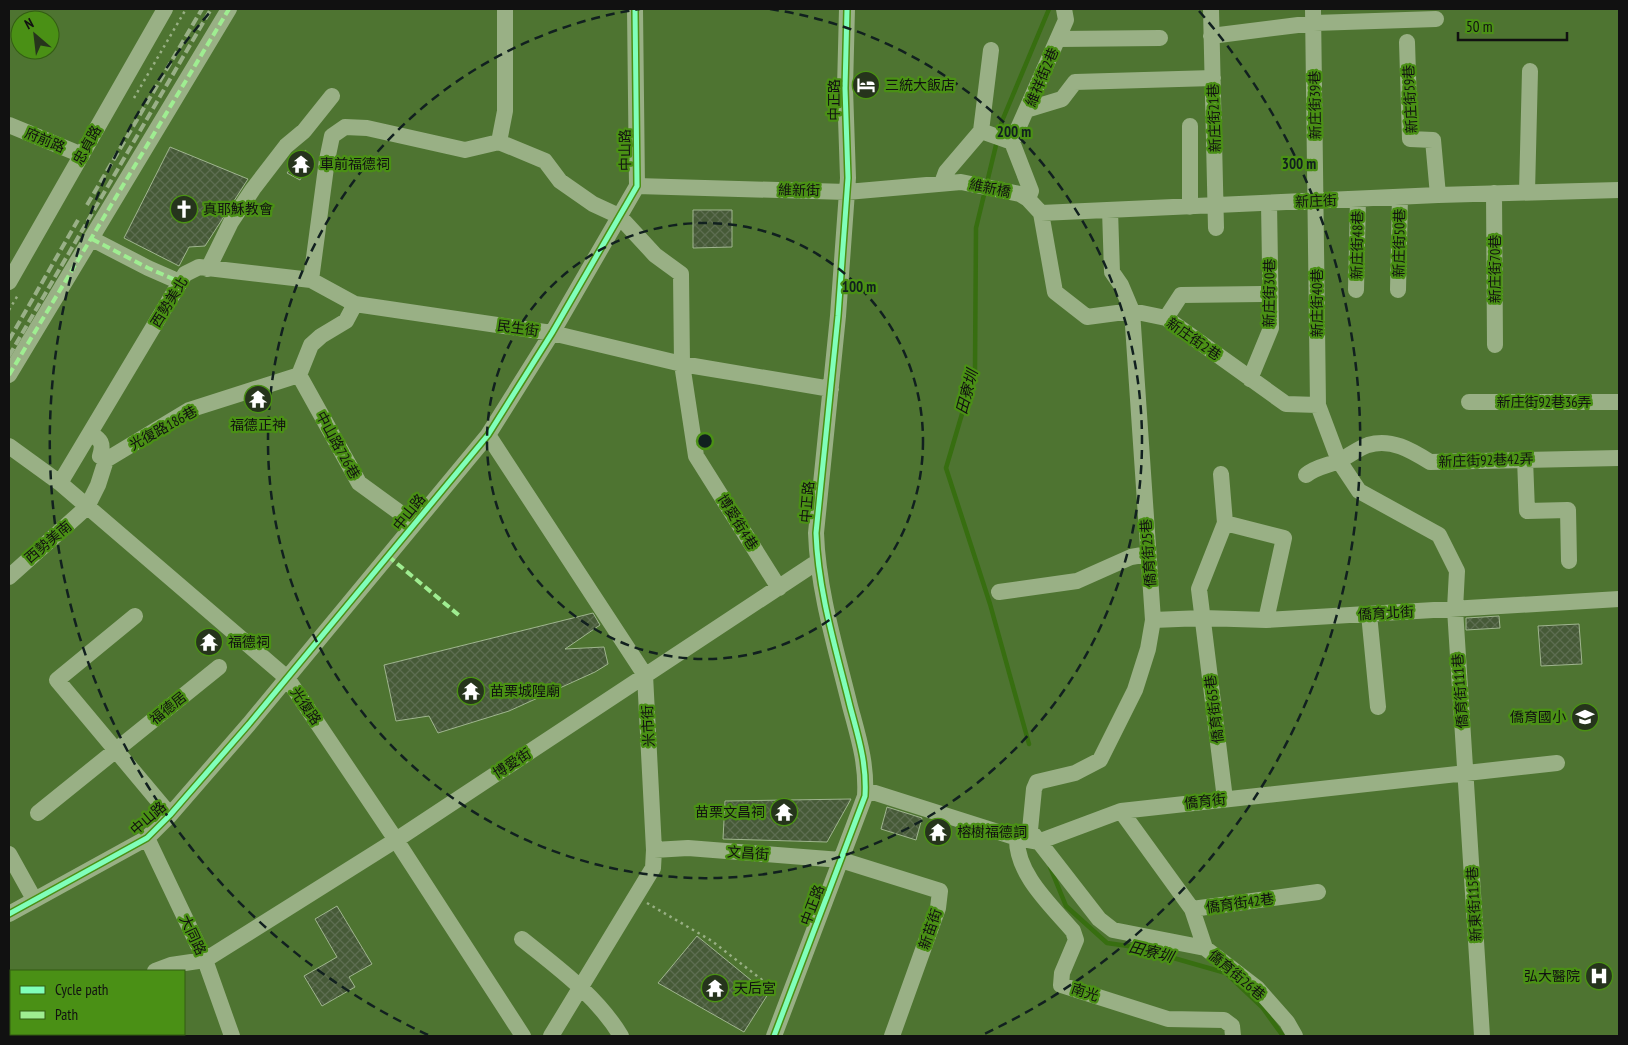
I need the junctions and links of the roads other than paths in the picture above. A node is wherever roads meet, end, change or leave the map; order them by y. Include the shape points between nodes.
1 (165, 9) edge
2 (229, 9) edge
3 (505, 9) edge
4 (635, 9) edge
5 (847, 9) edge
6 (1064, 9) edge
7 (1211, 9) edge
8 (1313, 16) edge
9 (1436, 19) dead end
10 (1211, 36) junction
11 (1160, 38) dead end
12 (1059, 39) junction
13 (1407, 42) dead end
14 (991, 50) dead end
15 (1530, 71) dead end
16 (1213, 78) junction
17 (332, 96) dead end
18 (1029, 109) junction
19 (9, 125) edge
20 (1190, 126) dead end
21 (981, 131) junction
22 (499, 142) junction
23 (1012, 142) junction
24 (82, 155) junction
25 (961, 182) joint
26 (942, 183) junction
27 (637, 186) junction
28 (1619, 190) edge
29 (847, 192) junction
30 (1527, 192) junction
31 (1494, 194) junction
32 (1438, 195) junction
33 (1024, 197) junction
34 (1400, 197) junction
35 (1358, 199) junction
36 (1316, 201) junction
37 (1269, 203) junction
38 (1217, 205) junction
39 (1190, 206) junction
40 (1110, 210) junction
41 (1041, 213) junction
42 (619, 216) junction
43 (1216, 228) dead end
44 (92, 239) junction
45 (208, 269) junction
46 (311, 280) junction
47 (9, 282) edge
48 (180, 282) junction
49 (1356, 290) dead end
50 (1398, 290) dead end
51 (1262, 294) dead end
52 (355, 304) junction
53 (1132, 311) junction
54 (1166, 318) junction
55 (552, 333) junction
56 (1495, 345) dead end
57 (682, 364) junction
58 (9, 375) edge
59 (299, 375) junction
60 (1250, 380) junction
61 (831, 389) junction
62 (1469, 402) dead end
63 (1619, 402) edge
64 (1318, 405) junction
65 (90, 433) junction
66 (488, 434) junction
67 (9, 446) edge
68 (1619, 458) edge
69 (1524, 459) junction
70 (106, 460) junction
71 (1339, 461) junction
72 (1221, 474) dead end
73 (1306, 475) dead end
74 (60, 483) junction
75 (87, 507) junction
76 (414, 523) junction
77 (1225, 523) junction
78 (1148, 554) junction
79 (1569, 561) dead end
80 (817, 562) junction
81 (9, 577) edge
82 (779, 588) junction
83 (998, 592) dead end
84 (1619, 599) edge
85 (1455, 609) junction
86 (1369, 614) junction
87 (135, 616) dead end
88 (1203, 618) junction
89 (1153, 620) junction
90 (1266, 620) junction
91 (219, 667) dead end
92 (645, 675) junction
93 (287, 678) junction
94 (1378, 707) dead end
95 (117, 749) junction
96 (1556, 763) dead end
97 (1466, 773) junction
98 (866, 790) junction
99 (1225, 799) junction
100 (1121, 811) junction
101 (38, 813) dead end
102 (170, 815) junction
103 (1028, 837) junction
104 (147, 838) junction
105 (396, 840) junction
106 (654, 850) junction
107 (9, 854) edge
108 (841, 860) junction
109 (1318, 892) dead end
110 (34, 899) junction
111 (12, 909) edge
112 (1192, 909) junction
113 (522, 939) dead end
114 (1205, 948) junction
115 (205, 960) junction
116 (158, 970) edge
117 (581, 987) junction
118 (232, 1036) edge
119 (522, 1036) edge
120 (551, 1036) edge
121 (621, 1036) edge
122 (774, 1036) edge
123 (892, 1036) edge
124 (1233, 1036) edge
125 (1295, 1036) edge
126 (1482, 1036) edge

1 - 24 street, 忠貞路
2 - 44 street
3 - 22 street via 504,111
4 - 27 street, 中山路
5 - 29 street, 中正路
6 - 12 street, 維祥街2巷 via 1066,20
7 - 10 street, 新庄街21巷
8 - 9 street
8 - 10 street
8 - 36 street, 新庄街39巷
10 - 16 street, 新庄街21巷
11 - 12 street
12 - 18 street, 維祥街2巷
13 - 32 street, 新庄街59巷 via 1410,139 1433,140
14 - 21 street
15 - 30 street
16 - 18 street via 1075,82 1062,99
16 - 38 street, 新庄街21巷
17 - 45 street via 304,131 286,146 253,189 231,222
18 - 23 street, 維祥街2巷
19 - 24 street, 府前路
20 - 39 street
21 - 23 street
21 - 26 street via 946,172
22 - 42 street via 545,160 560,181 593,204
22 - 46 street via 465,150 367,128 345,127 332,136
23 - 33 street via 1031,190
24 - 47 street, 忠貞路
25 - 26 street, 維新街
25 - 33 street, 維新橋
26 - 29 street, 維新街
27 - 29 street, 維新街
27 - 42 street, 中山路
28 - 30 street, 新庄街
29 - 61 street, 中正路
30 - 31 street, 新庄街
31 - 32 street, 新庄街
31 - 56 street, 新庄街70巷
32 - 34 street, 新庄街
33 - 41 street
34 - 35 street, 新庄街
34 - 50 street, 新庄街50巷
35 - 36 street, 新庄街
35 - 49 street, 新庄街48巷
36 - 37 street, 新庄街
36 - 64 street, 新庄街40巷
37 - 38 street, 新庄街
37 - 60 street, 新庄街30巷 via 1271,328
38 - 39 street, 新庄街
38 - 43 street, 新庄街21巷
39 - 40 street, 新庄街
40 - 41 street, 新庄街
40 - 53 street, 僑育街25巷 via 1112,272
41 - 53 street, 新庄街2巷 via 1055,292 1087,317
42 - 55 street, 中山路
42 - 57 street via 654,255 681,274
44 - 48 street
44 - 58 street
45 - 46 street, 民生街
45 - 48 street, 西勢美北 via 199,267 185,274
46 - 52 street, 民生街
48 - 65 street, 西勢美北
51 - 54 street via 1181,295
52 - 55 street, 民生街
52 - 59 street via 346,321 310,345
53 - 54 street, 新庄街2巷
53 - 78 street, 僑育街25巷
54 - 60 street, 新庄街2巷
55 - 57 street, 民生街
55 - 66 street, 中山路
57 - 61 street, 民生街
57 - 82 street, 博愛街4巷 via 696,456
59 - 70 street, 光復路186巷 via 189,410
59 - 76 street, 中山路726巷 via 359,483
60 - 64 street, 新庄街2巷 via 1286,404
61 - 80 street, 中正路 via 817,510
62 - 63 street, 新庄街92巷36弄
64 - 71 street, 新庄街40巷
65 - 70 street via 101,440 100,456
65 - 74 street, 西勢美北
66 - 76 street, 中山路
66 - 92 street
67 - 74 street, 光復路
68 - 69 street, 新庄街92巷42弄
69 - 71 street, 新庄街92巷42弄 via 1430,462 1390,442 1368,445
69 - 79 street via 1527,511 1568,510
70 - 75 street
71 - 73 street, 新庄街92巷42弄 via 1314,467
71 - 85 street, 僑育街111巷 via 1360,491 1439,535 1457,571
72 - 77 street
74 - 75 street, 光復路
75 - 81 street, 西勢美南
75 - 93 street, 光復路
76 - 93 street, 中山路
77 - 88 street, 僑育街65巷 via 1199,589
77 - 90 street via 1284,538
78 - 83 street via 1131,557 1077,581
78 - 89 street, 僑育街25巷
80 - 82 street, 博愛街
80 - 98 street, 中正路 via 865,763
82 - 92 street, 博愛街
84 - 85 street, 僑育北街
85 - 86 street, 僑育北街
85 - 97 street, 僑育街111巷
86 - 90 street, 僑育北街
86 - 94 street
87 - 95 street via 57,680
88 - 89 street, 僑育北街
88 - 90 street, 僑育北街
88 - 99 street, 僑育街65巷
89 - 103 street, 僑育街25巷 via 1135,690 1100,760 1075,773 1037,782
91 - 95 street, 福德居
92 - 105 street, 博愛街
92 - 106 street, 米市街
93 - 102 street, 中山路
93 - 105 street, 光復路
95 - 101 street, 福德居
95 - 102 street
96 - 97 street, 僑育街
97 - 99 street, 僑育街
97 - 126 street, 新東街115巷
98 - 103 street
98 - 108 street, 中正路
99 - 100 street, 僑育街
100 - 103 street, 僑育街
100 - 112 street, 僑育街42巷
102 - 104 street, 中山路
103 - 114 street, 僑育街26巷 via 1099,919 1113,930
103 - 124 street, 南光 via 1017,847 1023,868 1076,940 1062,973 1061,985 1168,1019 1224,1020 1232,1026
104 - 110 street, 中山路
104 - 115 street, 大同路
105 - 115 street, 博愛街
105 - 119 street, 光復路
106 - 108 street, 文昌街 via 688,848
106 - 117 street, 米市街 via 653,868
107 - 110 street
108 - 122 street, 中正路
108 - 123 street, 新苗街 via 940,891 938,908
109 - 112 street, 僑育街42巷
110 - 111 street, 中山路
112 - 114 street
113 - 117 street
114 - 125 street, 僑育街26巷 via 1257,988
115 - 116 street
115 - 118 street, 大同路
117 - 120 street, 米市街
117 - 121 street

